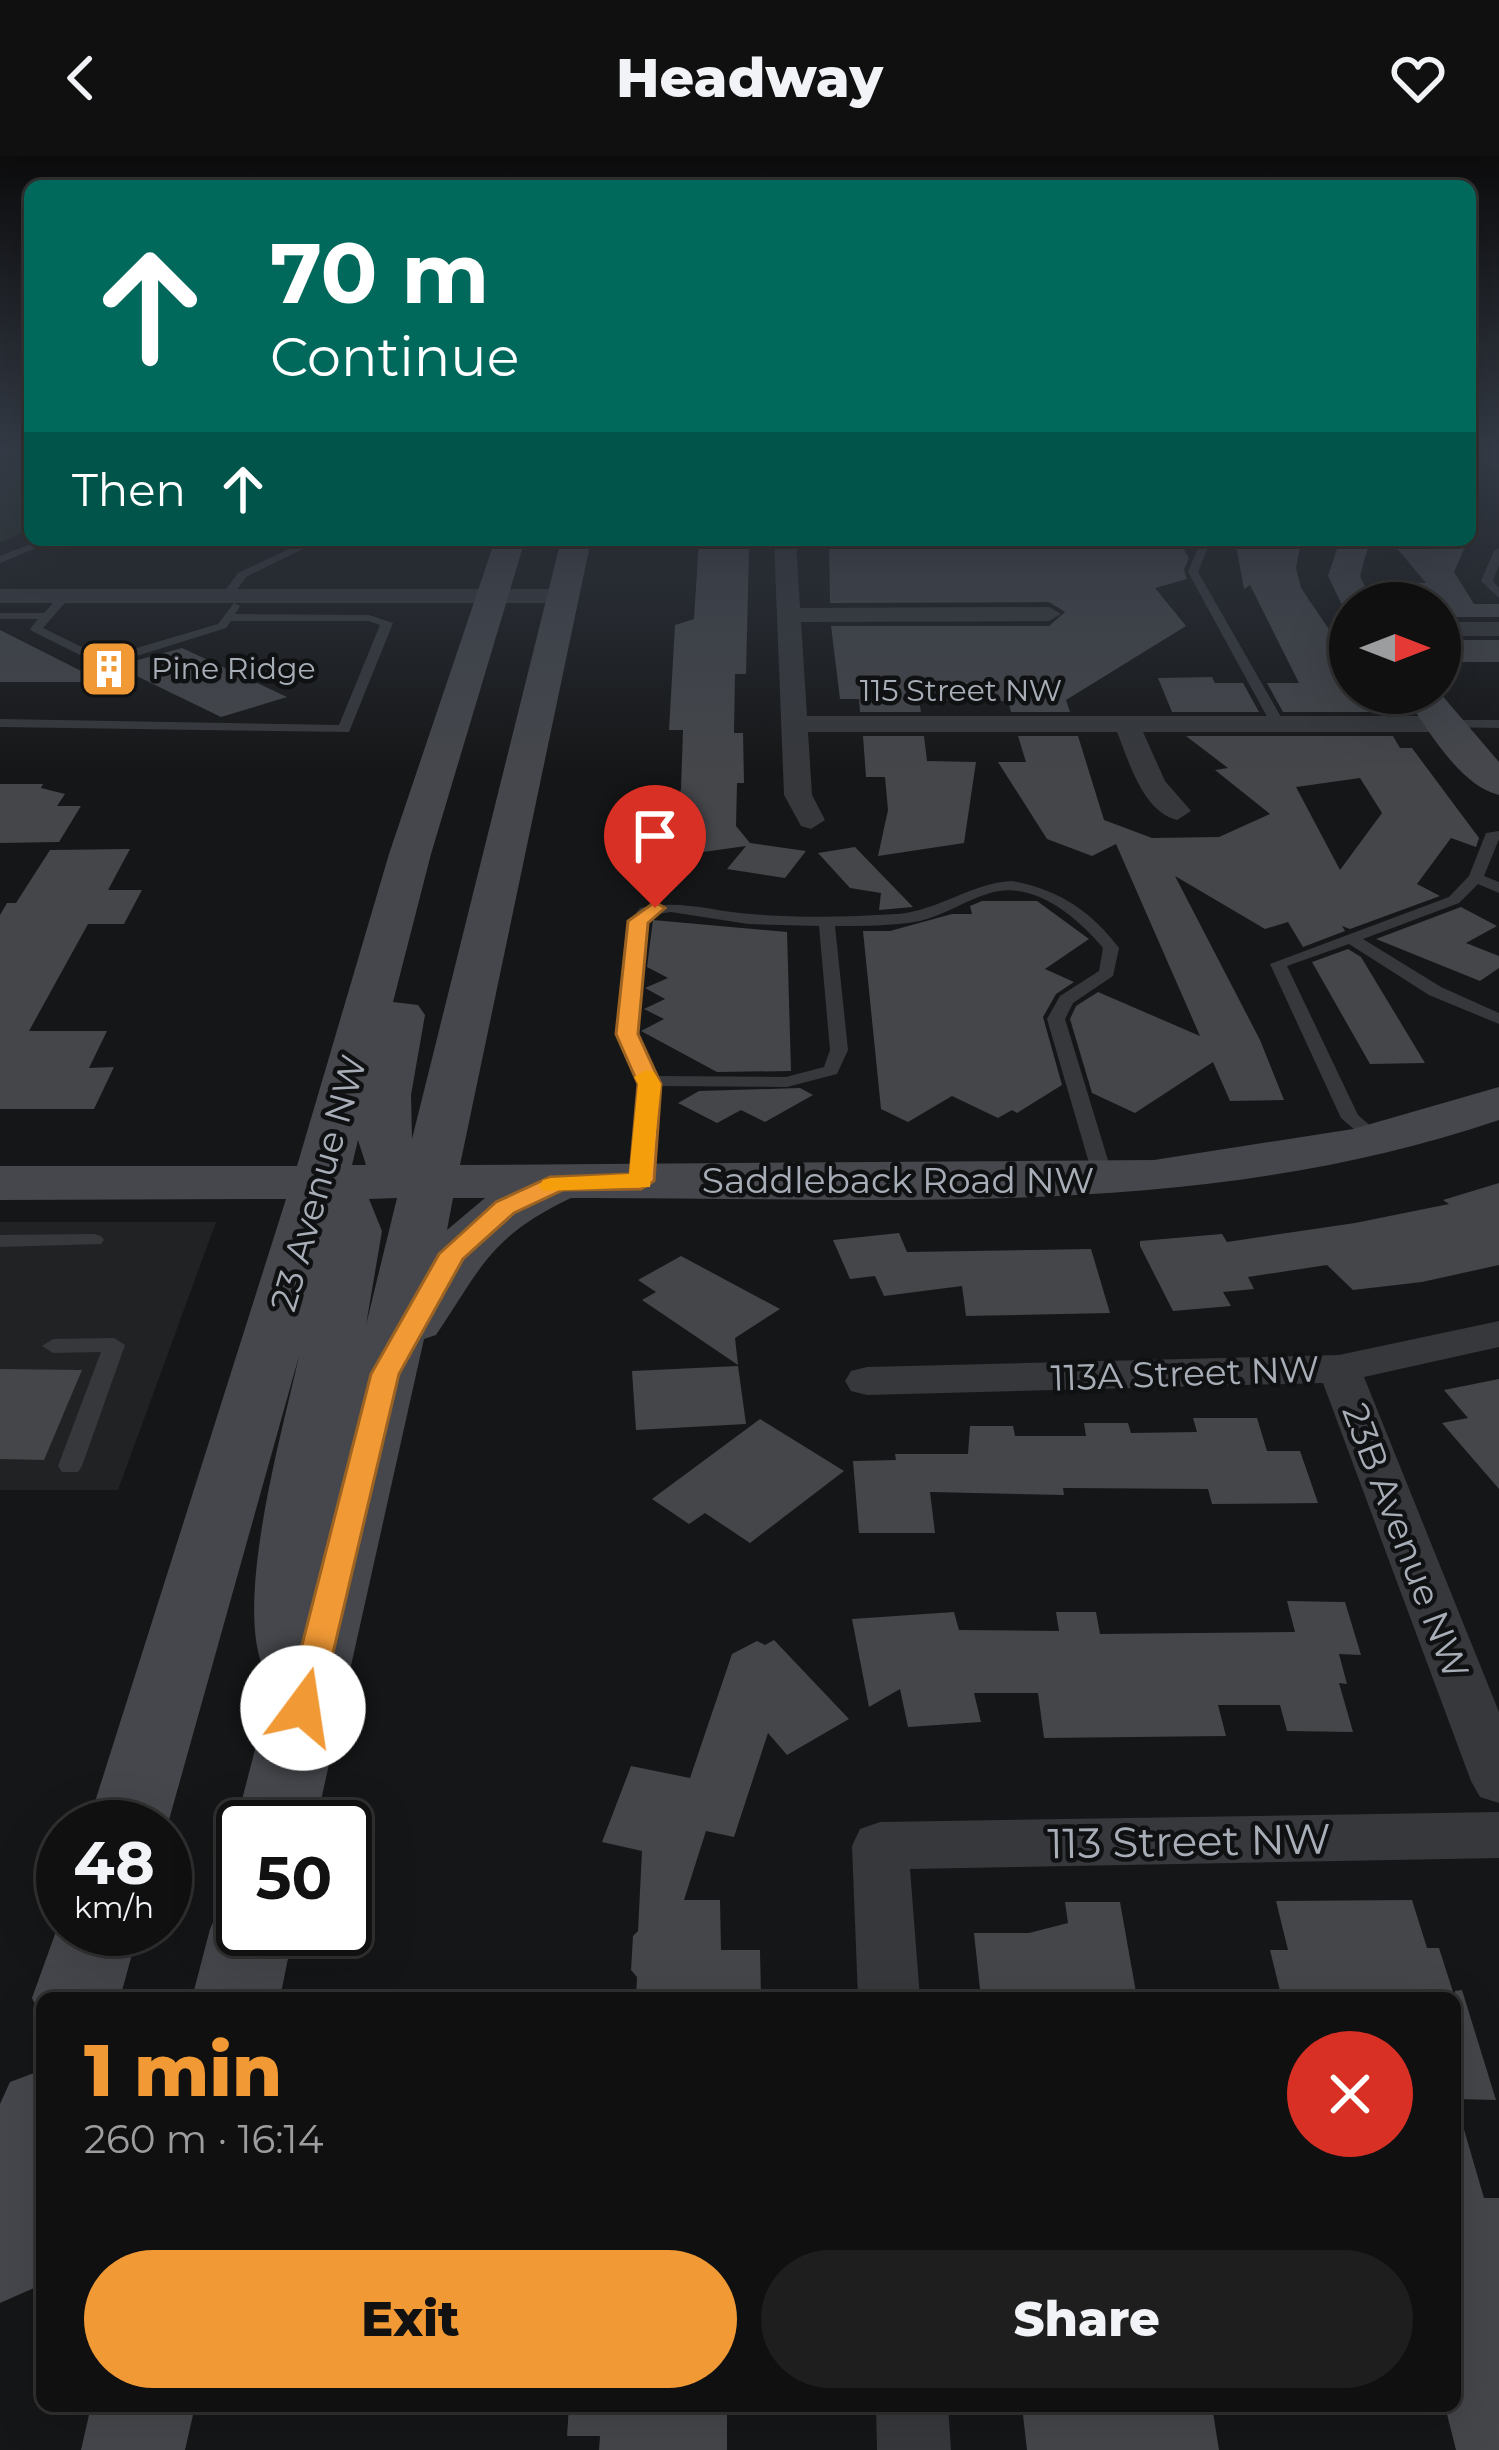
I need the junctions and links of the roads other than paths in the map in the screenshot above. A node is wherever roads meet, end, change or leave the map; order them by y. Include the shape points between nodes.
1 (276, 559) edge
2 (503, 559) edge
3 (571, 559) edge
4 (786, 559) edge
5 (1198, 559) edge
6 (1496, 559) edge
7 (1499, 595) edge
8 (0, 596) edge
9 (65, 596) junction
10 (490, 596) junction
11 (562, 596) junction
12 (231, 603) junction
13 (790, 614) junction
14 (1048, 614) dead end
15 (0, 616) edge
16 (47, 616) junction
17 (1461, 629) edge
18 (1499, 629) edge
19 (1381, 714) edge
20 (1437, 714) edge
21 (1454, 714) edge
22 (0, 723) edge
23 (795, 724) junction
24 (1127, 724) junction
25 (1278, 724) junction
26 (1499, 724) edge
27 (1499, 783) edge
28 (1177, 811) dead end
29 (811, 820) dead end
30 (1499, 835) edge
31 (410, 854) junction
32 (1476, 878) junction
33 (1499, 888) edge
34 (826, 920) junction
35 (1349, 937) junction
36 (1499, 1019) edge
37 (648, 1081) junction
38 (1499, 1103) edge
39 (1378, 1141) junction
40 (1104, 1180) junction
41 (641, 1181) junction
42 (0, 1183) edge
43 (428, 1183) junction
44 (559, 1183) junction
45 (319, 1184) junction
46 (94, 1240) dead end
47 (0, 1241) edge
48 (1499, 1334) edge
49 (53, 1346) dead end
50 (1339, 1369) junction
51 (385, 1374) junction
52 (867, 1381) dead end
53 (70, 1466) dead end
54 (293, 1750) junction
55 (1499, 1781) edge
56 (135, 1800) edge
57 (281, 1800) edge
58 (1499, 1835) edge
59 (89, 1956) edge
60 (246, 1956) edge
61 (78, 1992) edge
62 (237, 1992) edge
63 (889, 1992) edge
64 (36, 2133) edge
65 (0, 2254) edge
66 (142, 2412) edge
67 (912, 2412) edge
68 (133, 2450) edge
69 (914, 2450) edge

1 - 12 lane via 242,575
2 - 10 main road, 23 Avenue NW
3 - 11 main road
4 - 13 street
5 - 25 lane via 1193,572
6 - 7 lane via 1487,581
8 - 9 street
9 - 12 street
9 - 16 lane
10 - 11 street
10 - 12 street
10 - 31 main road, 23 Avenue NW
11 - 43 main road
12 - 16 lane via 222,626 124,656 86,653 36,629
12 - 22 lane via 387,623 344,729
13 - 14 street
13 - 23 street
15 - 16 lane
17 - 18 street
19 - 25 street, 115 Street NW
20 - 27 main road
21 - 26 lane
23 - 24 street, 115 Street NW
23 - 29 street via 798,800
24 - 25 street, 115 Street NW
24 - 28 street via 1152,784
30 - 32 lane via 1491,836
31 - 43 main road via 428,909 391,1055 385,1116 397,1173
31 - 45 main road, 23 Avenue NW
32 - 33 lane
32 - 35 lane via 1454,900
34 - 37 lane via 838,1050 830,1070 787,1082
34 - 37 lane via 646,911 638,921 627,1034
34 - 40 lane via 910,918 1013,886 1087,916 1111,948 1107,973 1066,1000 1056,1018
35 - 36 lane via 1435,991
35 - 39 lane via 1278,964 1350,1118
37 - 41 lane
38 - 39 main road, Saddleback Road NW
39 - 40 main road, Saddleback Road NW via 1219,1171
40 - 41 main road, Saddleback Road NW
41 - 44 main road, Saddleback Road NW
42 - 45 main road, Saddleback Road NW
43 - 44 main road, Saddleback Road NW
43 - 45 main road, Saddleback Road NW
43 - 51 main road
44 - 51 main road via 505,1208 452,1254
45 - 54 main road via 346,1208 353,1231 292,1556
45 - 56 main road, 23 Avenue NW
46 - 47 lane
48 - 50 street, 113A Street NW
49 - 53 lane via 114,1345
50 - 52 street, 113A Street NW
50 - 55 street, 23B Avenue NW
51 - 54 main road
54 - 57 main road
58 - 63 street, 113 Street NW via 880,1846
59 - 61 main road
60 - 62 main road
64 - 65 main road
66 - 68 main road
67 - 69 street

